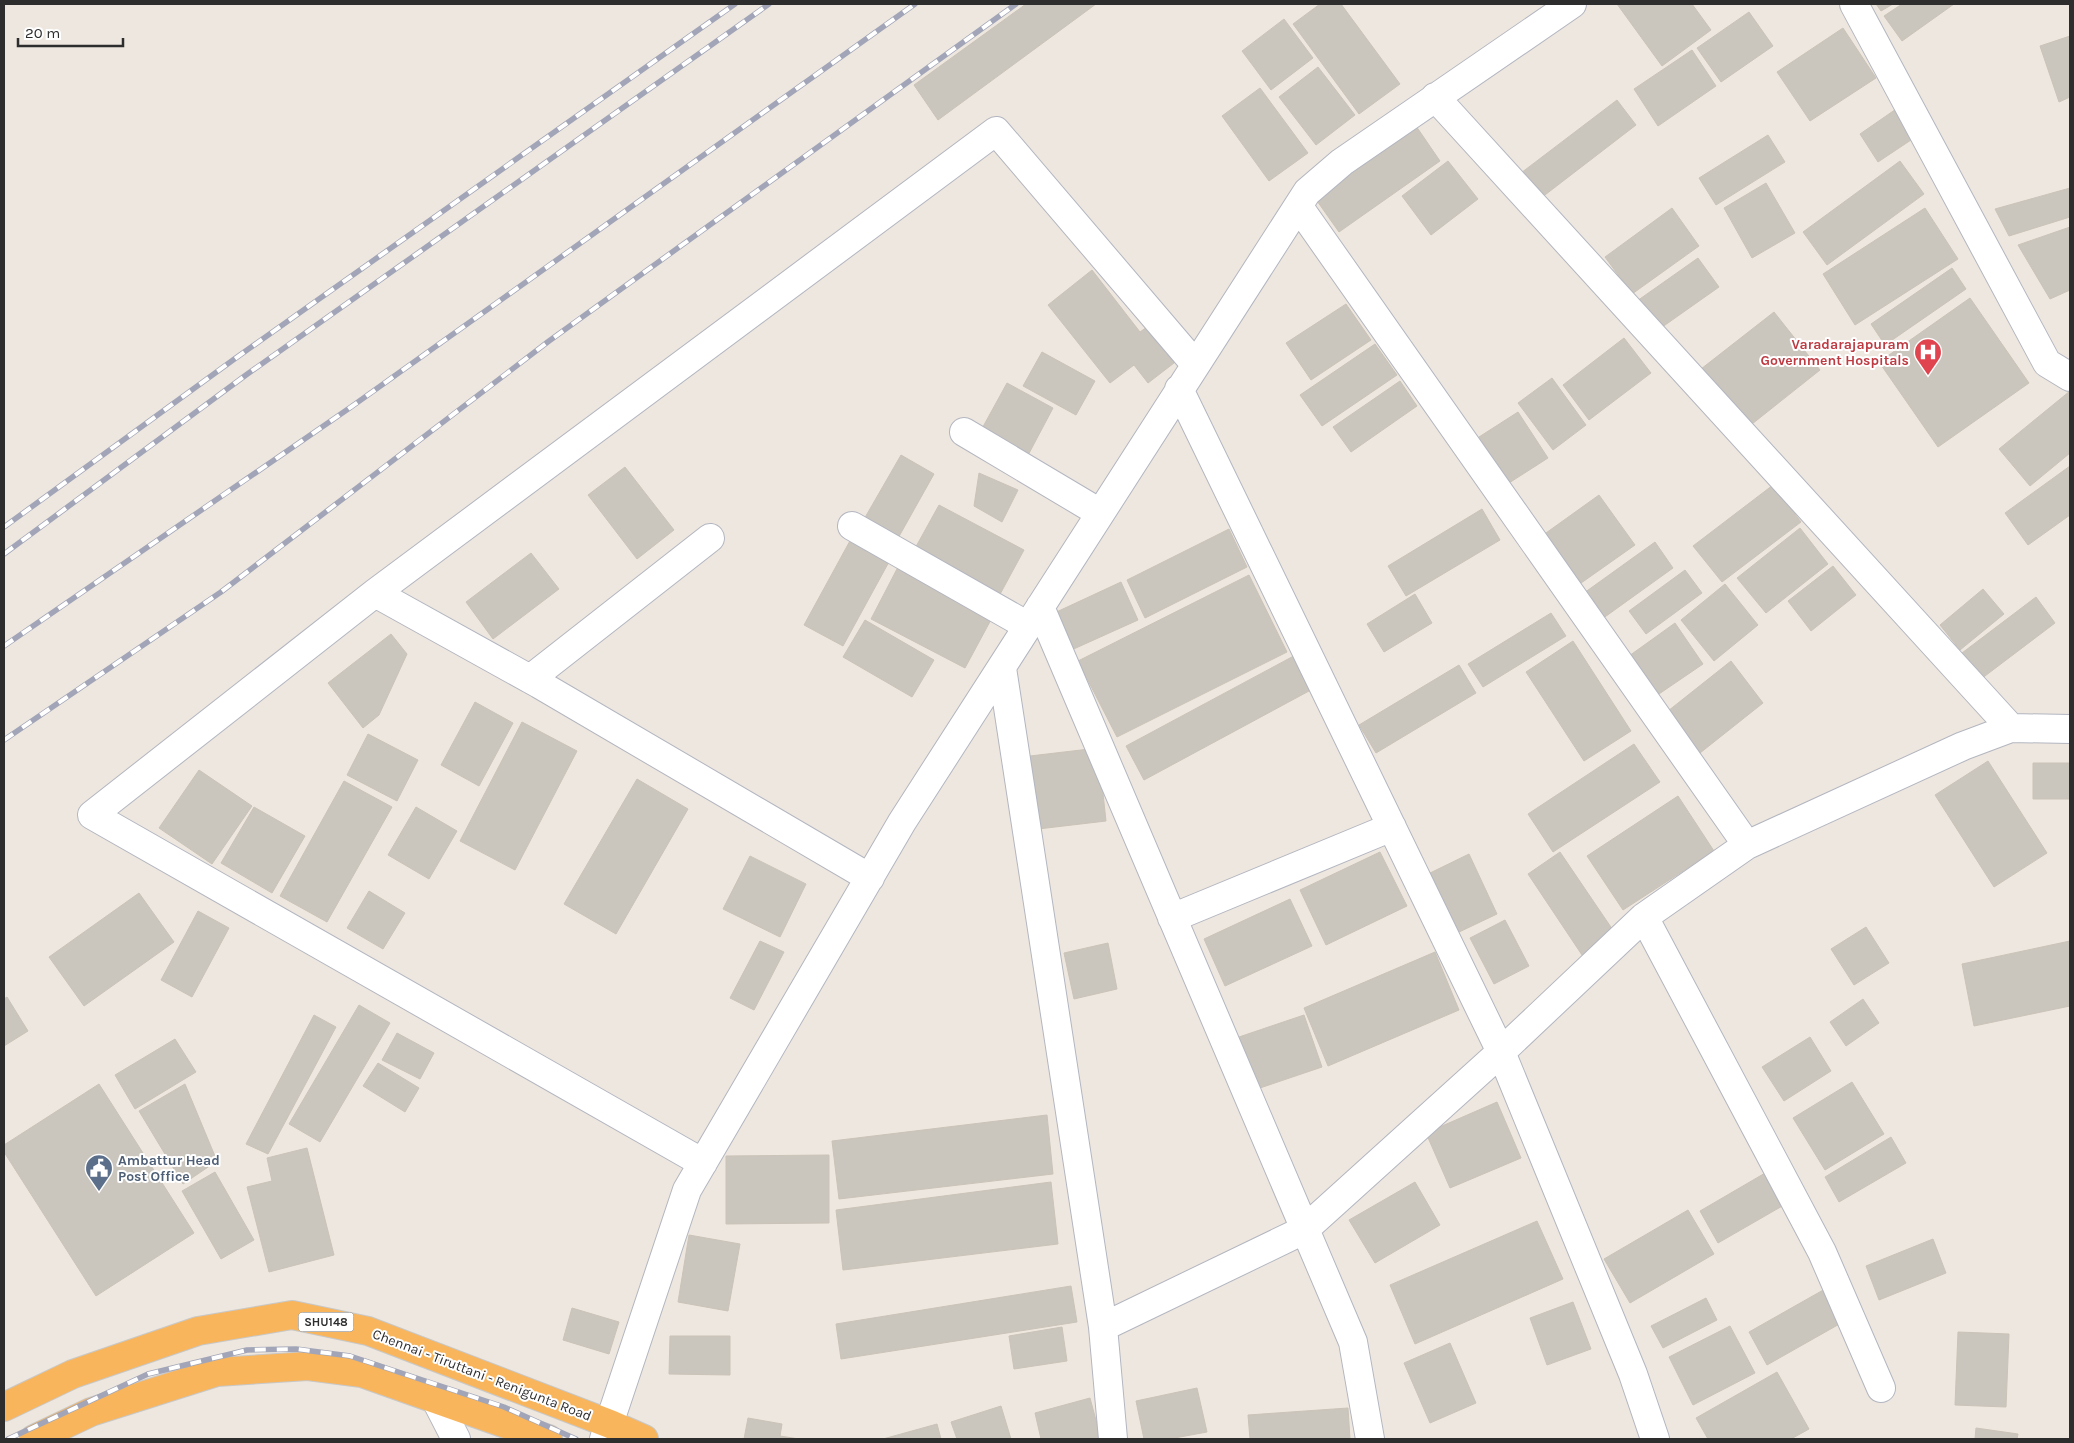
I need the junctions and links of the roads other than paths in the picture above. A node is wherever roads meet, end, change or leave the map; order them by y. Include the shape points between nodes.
1 (1572, 4) edge
2 (1854, 4) edge
3 (1435, 98) junction
4 (1299, 207) junction
5 (1195, 364) junction
6 (2070, 377) edge
7 (1179, 389) junction
8 (964, 432) dead end
9 (1100, 513) junction
10 (852, 526) dead end
11 (710, 538) dead end
12 (375, 593) junction
13 (1034, 616) junction
14 (1002, 668) junction
15 (530, 679) junction
16 (2010, 728) junction
17 (2070, 730) edge
18 (1392, 827) junction
19 (1747, 845) junction
20 (870, 878) junction
21 (1644, 917) junction
22 (1172, 918) junction
23 (1501, 1052) junction
24 (703, 1162) junction
25 (1304, 1230) junction
26 (1102, 1327) junction
27 (1881, 1388) dead end
28 (436, 1400) junction
29 (4, 1406) edge
30 (607, 1431) edge
31 (34, 1439) edge
32 (456, 1439) edge
33 (548, 1439) edge
34 (644, 1439) edge
35 (1113, 1439) edge
36 (1370, 1439) edge
37 (1655, 1439) edge

1 - 3 street
2 - 6 street via 2047,363
3 - 4 street via 1342,162 1307,192
3 - 16 street
4 - 5 street
4 - 19 street
5 - 7 street
5 - 12 street via 996,131
7 - 9 street
7 - 18 street
8 - 9 street
9 - 13 street
10 - 13 street
11 - 15 street
12 - 15 street
12 - 24 street via 92,815
13 - 14 street
13 - 22 street
14 - 20 street via 902,822
14 - 26 street
15 - 20 street
16 - 17 street
16 - 19 street
18 - 22 street
18 - 23 street
19 - 21 street
20 - 24 street
21 - 23 street
21 - 27 street via 1822,1252
22 - 25 street
23 - 25 street
23 - 37 street via 1633,1374
24 - 30 street via 687,1190
25 - 26 street
25 - 36 street via 1353,1342
26 - 35 street
28 - 31 highway via 362,1373 308,1366 217,1372 91,1412
28 - 32 street
28 - 33 highway
29 - 30 highway, Chennai - Tiruttani - Renigunta Road / SHU148 via 72,1374 198,1330 292,1315 368,1332
30 - 34 highway, Chennai - Tiruttani - Renigunta Road / SHU148

